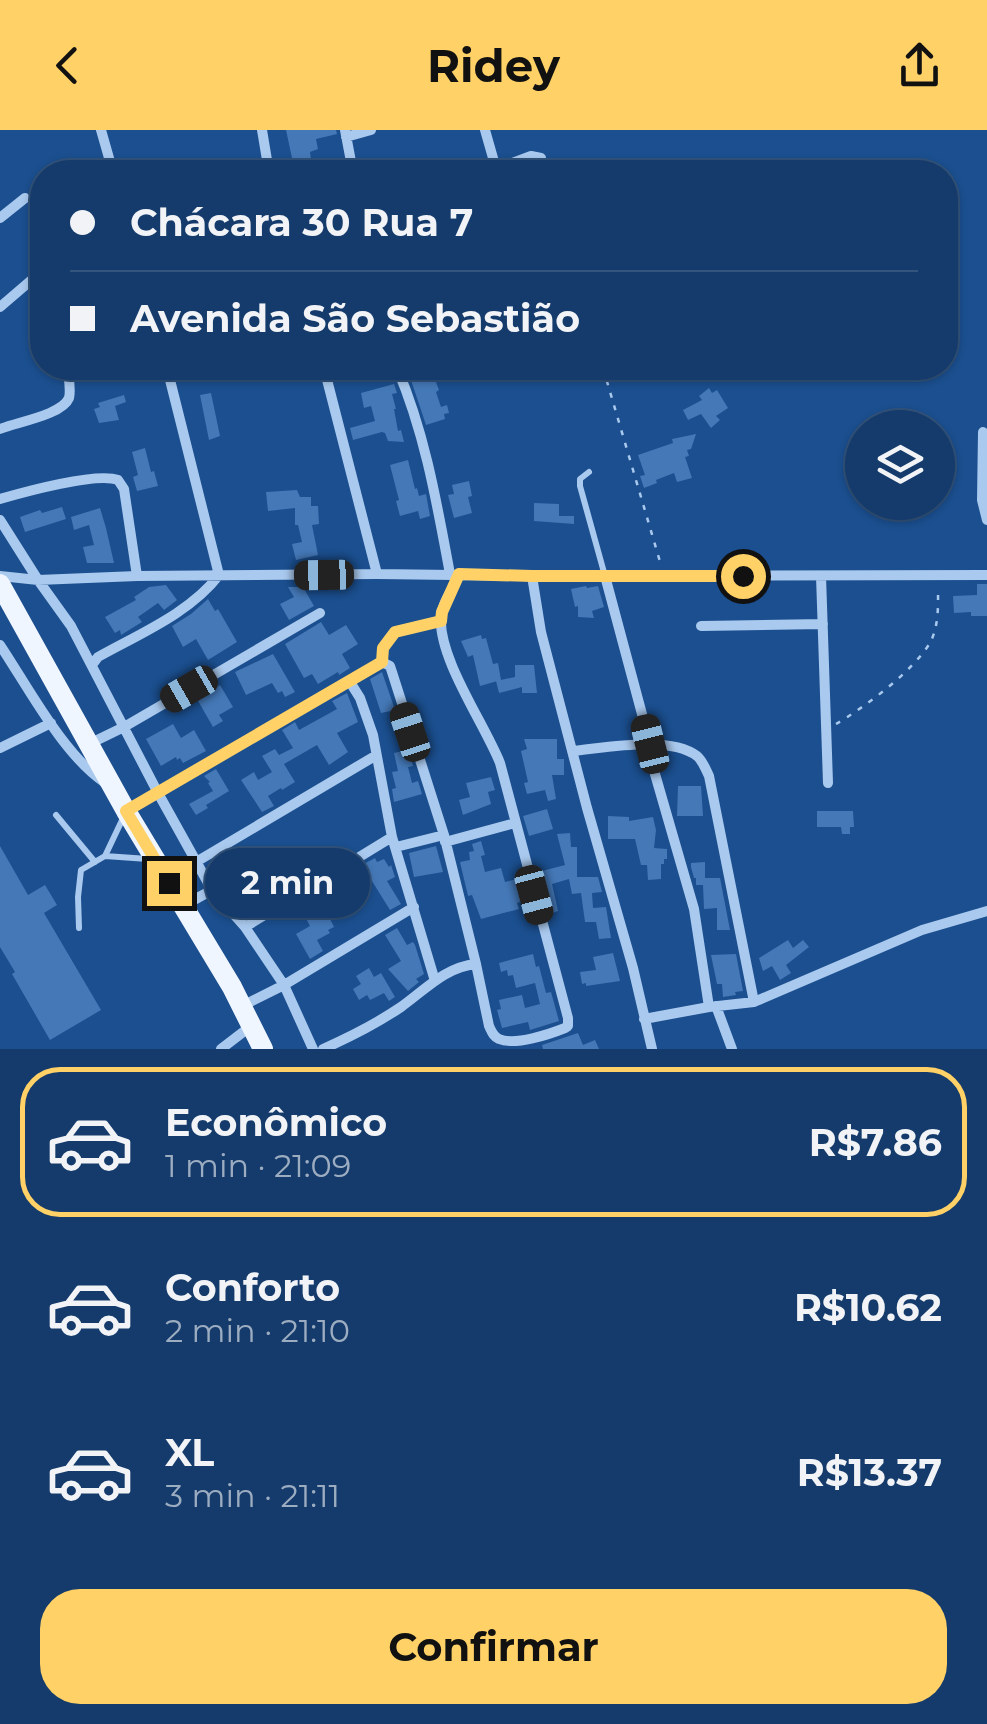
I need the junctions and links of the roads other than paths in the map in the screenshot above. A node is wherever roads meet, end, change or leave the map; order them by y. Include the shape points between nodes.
1 (102, 130) edge
2 (262, 130) edge
3 (371, 130) edge
4 (485, 130) edge
5 (345, 133) edge
6 (542, 158) dead end
7 (110, 160) edge
8 (268, 160) edge
9 (350, 160) edge
10 (493, 160) edge
11 (522, 160) edge
12 (25, 198) dead end
13 (0, 218) edge
14 (30, 282) edge
15 (0, 308) edge
16 (69, 380) edge
17 (171, 380) edge
18 (327, 380) edge
19 (402, 380) edge
20 (0, 430) edge
21 (983, 432) dead end
22 (589, 472) dead end
23 (0, 499) edge
24 (0, 520) edge
25 (987, 520) edge
26 (377, 574) junction
27 (455, 574) junction
28 (219, 575) junction
29 (0, 576) edge
30 (137, 576) junction
31 (532, 576) junction
32 (606, 576) junction
33 (821, 576) junction
34 (987, 576) edge
35 (38, 580) junction
36 (3, 597) edge
37 (320, 613) dead end
38 (441, 621) junction
39 (823, 624) junction
40 (701, 626) dead end
41 (0, 645) edge
42 (39, 654) junction
43 (382, 662) junction
44 (92, 664) junction
45 (14, 666) junction
46 (350, 682) junction
47 (51, 723) junction
48 (124, 726) junction
49 (76, 735) junction
50 (650, 744) junction
51 (0, 748) edge
52 (572, 750) junction
53 (375, 756) junction
54 (828, 783) dead end
55 (113, 788) junction
56 (158, 792) junction
57 (126, 811) junction
58 (56, 815) dead end
59 (515, 824) junction
60 (444, 839) junction
61 (394, 842) junction
62 (105, 856) junction
63 (155, 860) junction
64 (95, 862) junction
65 (196, 862) junction
66 (212, 890) junction
67 (183, 906) junction
68 (414, 906) junction
69 (987, 911) edge
70 (244, 927) junction
71 (79, 928) dead end
72 (476, 964) junction
73 (435, 981) junction
74 (284, 984) junction
75 (754, 1002) junction
76 (713, 1006) junction
77 (247, 1015) junction
78 (644, 1019) junction
79 (537, 1044) edge
80 (221, 1049) edge
81 (264, 1049) edge
82 (313, 1049) edge
83 (323, 1049) edge
84 (652, 1049) edge
85 (732, 1049) edge

1 - 7 street
2 - 8 street
3 - 5 street
4 - 10 street
5 - 9 street
6 - 11 street
12 - 13 street
14 - 15 street
16 - 20 street via 66,404
17 - 28 street
18 - 26 street
19 - 27 street
21 - 25 street
22 - 32 lane via 580,486
23 - 30 street via 102,477 118,480
24 - 35 street
26 - 27 street
26 - 28 street
27 - 31 street
27 - 38 street
28 - 30 street
28 - 44 street via 190,602
29 - 35 street
30 - 35 street
31 - 32 street
31 - 52 street
32 - 33 street
32 - 50 street
33 - 34 street
33 - 39 street
35 - 44 street
36 - 42 main road
37 - 48 street
38 - 43 street via 395,632
38 - 59 street via 444,646 500,763
39 - 40 street
39 - 54 street
41 - 45 street
42 - 45 street
42 - 49 main road
43 - 46 street
43 - 60 street via 390,666
44 - 48 street
45 - 47 street
46 - 53 street via 367,716
46 - 56 street
47 - 49 street
47 - 51 street
48 - 49 street
48 - 56 street
49 - 55 main road
49 - 55 street via 88,770
50 - 52 street
50 - 75 street via 686,750 704,765
50 - 76 street
52 - 78 street
53 - 61 street
53 - 65 street
55 - 57 main road
56 - 57 street
56 - 65 street
57 - 62 lane
57 - 63 main road
58 - 64 lane
59 - 60 street
59 - 79 street via 568,1026
60 - 61 street
60 - 72 street
61 - 68 street
61 - 70 street
62 - 63 lane
62 - 64 lane
63 - 67 main road
64 - 71 lane via 78,880
65 - 66 street
66 - 67 street
66 - 70 street
67 - 77 main road
68 - 73 street
68 - 74 street
69 - 75 street via 922,930
70 - 74 street
72 - 73 street
72 - 79 street via 493,1034
73 - 83 street
74 - 77 street
74 - 82 street
75 - 76 street
76 - 78 street
76 - 85 street
77 - 80 street
77 - 81 main road
78 - 84 street

